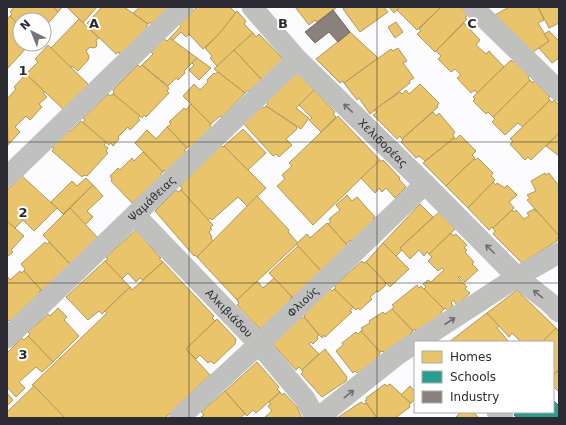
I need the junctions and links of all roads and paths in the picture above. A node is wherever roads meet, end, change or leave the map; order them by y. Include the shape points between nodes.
1 (183, 7) edge
2 (252, 7) edge
3 (480, 9) edge
4 (297, 59) junction
5 (559, 92) edge
6 (7, 177) edge
7 (425, 184) junction
8 (135, 215) junction
9 (559, 253) edge
10 (517, 277) junction
11 (559, 312) edge
12 (7, 338) edge
13 (421, 341) edge
14 (259, 344) junction
15 (414, 345) edge
16 (179, 418) edge
17 (317, 418) edge

1 - 6 street
2 - 4 street, Χελιδορέας
3 - 5 street
7 -> 4 street, Χελιδορέας
4 - 8 street, Ψαμάθειας
10 -> 7 street, Χελιδορέας
7 - 14 street, Φλιούς
8 - 12 street, Ψαμάθειας
8 - 14 street, Αλκιβιάδου
9 - 10 street
11 -> 10 street, Χελιδορέας
13 -> 10 street
14 - 16 street, Φλιούς
14 - 17 street, Αλκιβιάδου via 305,399
17 -> 15 street via 397,355

